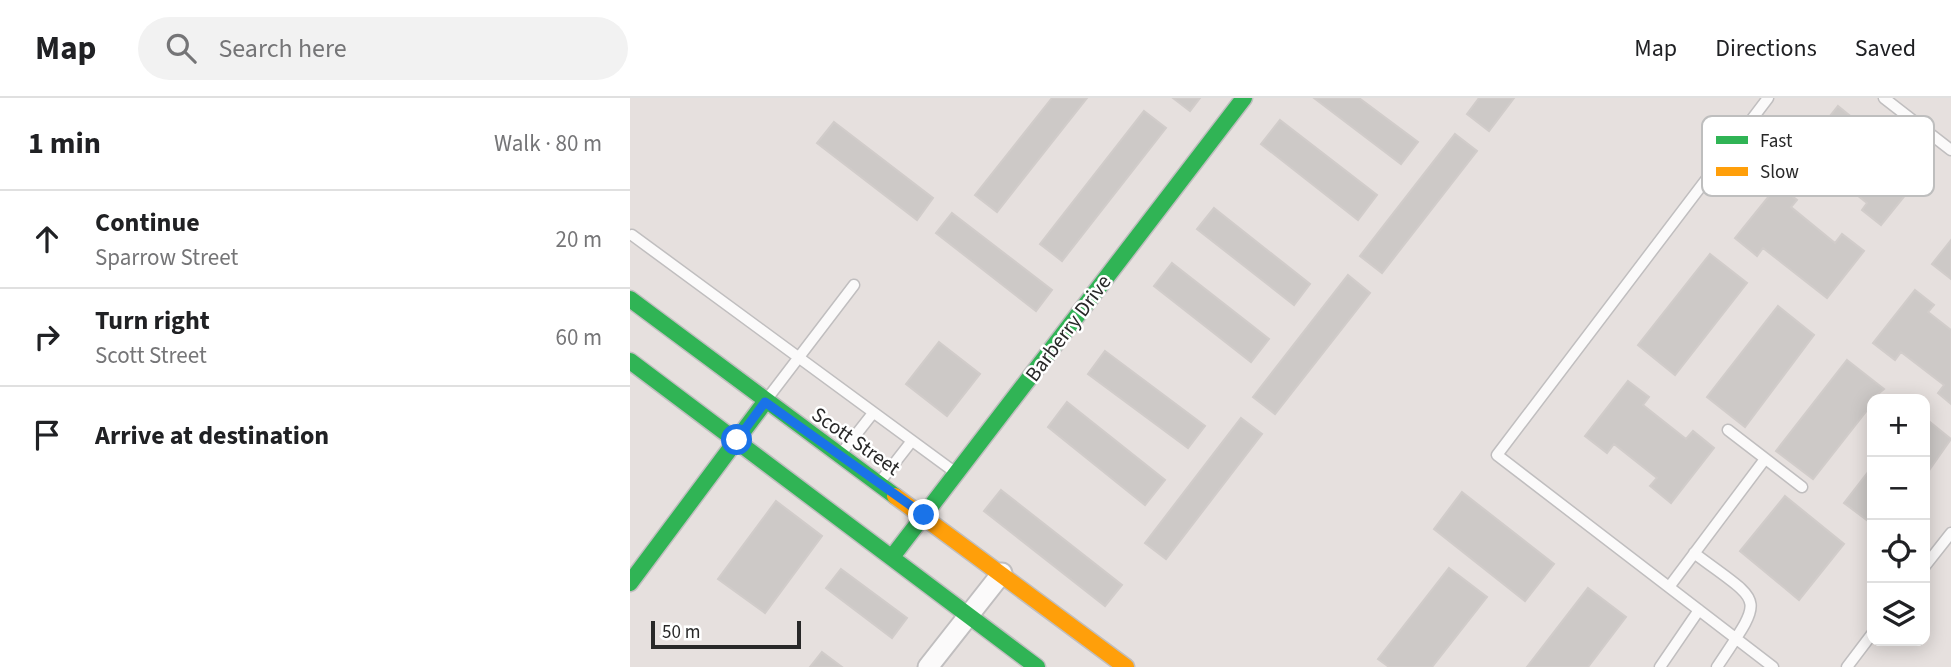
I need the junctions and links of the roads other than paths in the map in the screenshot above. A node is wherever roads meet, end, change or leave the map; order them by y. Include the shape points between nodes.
1 (1244, 98) edge
2 (1768, 98) edge
3 (1884, 98) edge
4 (1754, 116) edge
5 (1907, 116) edge
6 (1934, 137) edge
7 (1951, 150) edge
8 (1702, 185) edge
9 (632, 235) dead end
10 (854, 285) dead end
11 (630, 299) edge
12 (797, 358) junction
13 (630, 361) edge
14 (765, 402) junction
15 (873, 413) junction
16 (1728, 429) dead end
17 (737, 440) junction
18 (911, 442) junction
19 (840, 456) junction
20 (1765, 459) junction
21 (956, 473) junction
22 (879, 484) junction
23 (1802, 487) dead end
24 (924, 515) junction
25 (1951, 533) edge
26 (1695, 553) junction
27 (892, 557) junction
28 (1930, 560) edge
29 (1002, 573) junction
30 (630, 583) edge
31 (1669, 587) junction
32 (1699, 610) junction
33 (968, 615) junction
34 (1736, 639) junction
35 (1867, 641) edge
36 (929, 667) edge
37 (1037, 667) edge
38 (1126, 667) edge
39 (1660, 667) edge
40 (1717, 667) edge
41 (1773, 667) edge
42 (1847, 667) edge

1 - 21 main road, Barberry Drive
2 - 4 lane
3 - 5 lane
6 - 7 lane
8 - 31 lane via 1497,455
9 - 12 lane
10 - 12 lane
11 - 14 main road, Scott Street
12 - 14 lane
12 - 15 lane
13 - 17 main road
14 - 17 main road
14 - 19 main road, Scott Street
15 - 18 lane
15 - 19 lane
16 - 20 lane
17 - 27 main road
17 - 30 main road
18 - 21 lane
18 - 22 lane
19 - 22 main road, Scott Street
20 - 23 lane
20 - 26 lane
21 - 24 main road, Barberry Drive
22 - 24 main road, Scott Street
24 - 27 main road, Barberry Drive
24 - 29 main road, Scott Street
25 - 28 lane
26 - 31 lane
26 - 34 lane via 1750,596 1754,608
27 - 33 main road
29 - 33 street
29 - 38 main road, Scott Street
31 - 32 lane
32 - 34 lane
32 - 39 lane
33 - 36 street
33 - 37 main road
34 - 40 lane
34 - 41 lane
35 - 42 lane

